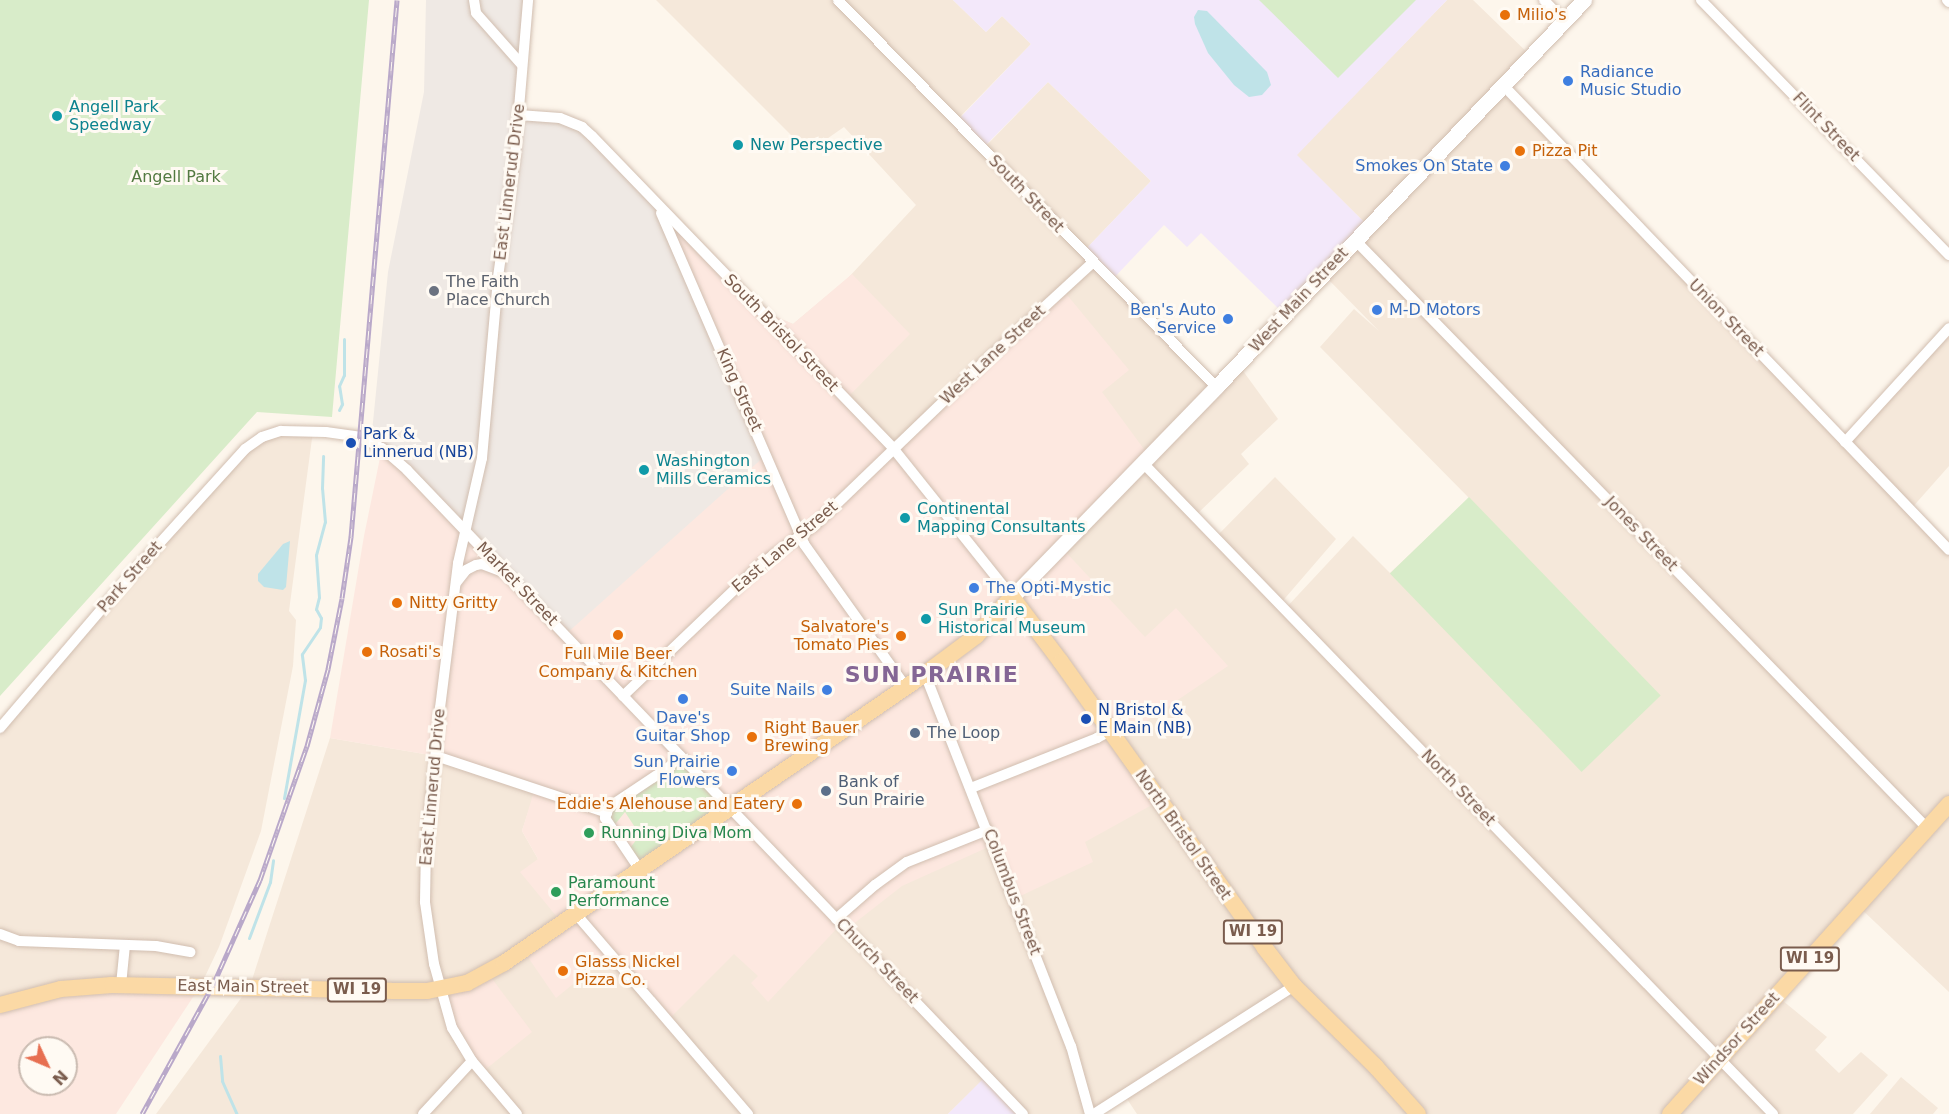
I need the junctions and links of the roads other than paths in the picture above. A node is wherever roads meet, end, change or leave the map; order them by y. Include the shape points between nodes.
1 (474, 0) edge
2 (528, 0) edge
3 (838, 0) edge
4 (1544, 0) edge
5 (1584, 0) edge
6 (1701, 0) edge
7 (1564, 21) junction
8 (522, 65) junction
9 (1503, 85) junction
10 (519, 115) junction
11 (658, 207) junction
12 (1355, 240) junction
13 (1949, 255) edge
14 (1093, 262) junction
15 (1949, 328) edge
16 (1216, 387) junction
17 (267, 435) joint
18 (1845, 442) junction
19 (893, 448) junction
20 (1143, 463) junction
21 (464, 529) junction
22 (801, 537) junction
23 (1949, 550) edge
24 (509, 574) junction
25 (456, 584) junction
26 (1012, 597) junction
27 (925, 674) junction
28 (906, 687) junction
29 (623, 696) junction
30 (0, 728) edge
31 (1110, 731) junction
32 (436, 756) junction
33 (680, 756) junction
34 (971, 788) junction
35 (1949, 804) edge
36 (732, 807) junction
37 (607, 817) junction
38 (1927, 828) junction
39 (988, 830) junction
40 (636, 865) junction
41 (576, 914) junction
42 (836, 919) junction
43 (0, 934) edge
44 (125, 945) junction
45 (190, 952) dead end
46 (121, 985) junction
47 (1294, 986) junction
48 (442, 989) junction
49 (0, 1005) edge
50 (1720, 1059) junction
51 (472, 1061) junction
52 (423, 1114) edge
53 (517, 1114) edge
54 (748, 1114) edge
55 (1023, 1114) edge
56 (1092, 1114) edge
57 (1418, 1114) edge
58 (1670, 1114) edge
59 (1773, 1114) edge

1 - 8 street via 476,13
2 - 8 street, East Linnerud Drive
3 - 14 street, South Street
4 - 7 street
5 - 7 main road, West Main Street
6 - 13 street, Flint Street
7 - 9 main road, West Main Street
8 - 10 street, East Linnerud Drive
9 - 12 main road, West Main Street
9 - 18 street, Union Street
10 - 11 street, South Bristol Street via 560,118 582,128
10 - 21 street, East Linnerud Drive via 498,277 482,458
11 - 19 street, South Bristol Street
11 - 22 street, King Street
12 - 16 main road, West Main Street
12 - 38 street, Jones Street
14 - 16 street, South Street
14 - 19 street, West Lane Street
15 - 18 street
16 - 20 main road, West Main Street
17 - 21 street, Market Street via 297,430 348,434 371,442 401,464
17 - 30 street, Park Street via 235,459
18 - 23 street, Union Street
19 - 22 street, East Lane Street
19 - 26 street, South Bristol Street
20 - 26 main road, West Main Street
20 - 50 street, North Street
21 - 24 street, Market Street
21 - 25 street, East Linnerud Drive
22 - 28 street, King Street
22 - 29 street, East Lane Street via 754,570
24 - 25 street via 483,564 466,570
24 - 29 street, Market Street
25 - 32 street, East Linnerud Drive
26 - 27 main road, East Main Street / WI 19 via 976,636
26 - 31 main road, North Bristol Street / WI 19
27 - 28 main road, East Main Street / WI 19
27 - 34 street, Columbus Street
28 - 36 main road, East Main Street / WI 19
29 - 33 street, Market Street
31 - 34 street
31 - 47 main road, North Bristol Street / WI 19
32 - 37 street
32 - 48 street, East Linnerud Drive via 426,847 425,914
33 - 36 street, Market Street
33 - 37 street via 609,807
34 - 39 street, Columbus Street
35 - 38 main road, Windsor Street / WI 19
36 - 40 main road, East Main Street / WI 19
36 - 42 street, Church Street
37 - 40 street
38 - 50 main road, Windsor Street / WI 19
39 - 42 street via 907,862
39 - 56 street, Columbus Street via 1071,1046
40 - 41 main road, East Main Street / WI 19
41 - 48 main road, East Main Street / WI 19 via 504,963 467,983
41 - 54 street
42 - 55 street, Church Street
43 - 44 street via 19,941
44 - 45 street
44 - 46 street
46 - 48 main road, East Main Street / WI 19
46 - 49 main road, East Main Street / WI 19 via 61,989
47 - 56 street
47 - 57 main road, North Bristol Street / WI 19
48 - 51 street, East Linnerud Drive via 452,1028
50 - 58 main road, Windsor Street / WI 19
50 - 59 street, North Street
51 - 52 street
51 - 53 street, East Linnerud Drive

